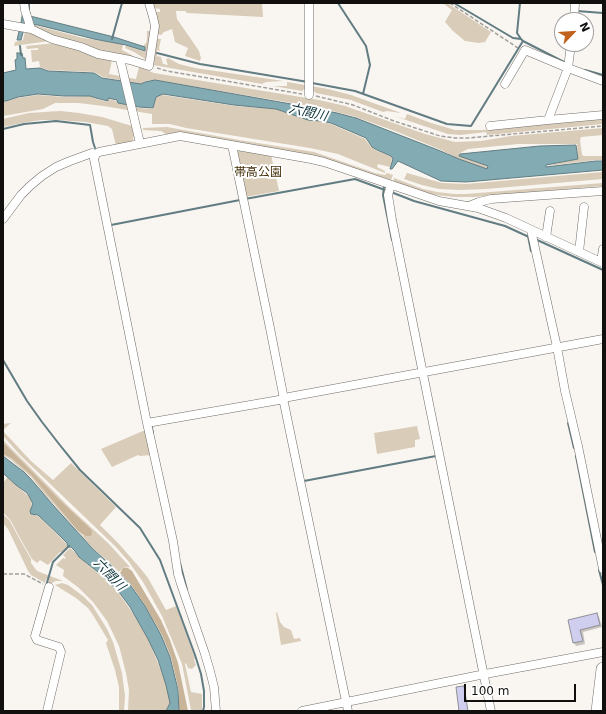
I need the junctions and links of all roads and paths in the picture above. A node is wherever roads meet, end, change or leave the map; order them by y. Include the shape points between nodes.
1 (149, 3) edge
2 (309, 3) edge
3 (450, 3) edge
4 (24, 6) edge
5 (3, 24) edge
6 (26, 27) junction
7 (516, 46) dead end
8 (570, 52) edge
9 (121, 61) junction
10 (568, 65) junction
11 (149, 66) junction
12 (603, 81) edge
13 (505, 84) dead end
14 (309, 91) junction
15 (603, 115) edge
16 (548, 120) junction
17 (490, 126) dead end
18 (603, 126) edge
19 (140, 143) junction
20 (232, 145) junction
21 (96, 154) junction
22 (390, 189) junction
23 (603, 190) edge
24 (468, 206) junction
25 (584, 207) dead end
26 (550, 211) dead end
27 (3, 219) edge
28 (532, 236) junction
29 (546, 237) junction
30 (603, 249) edge
31 (579, 252) junction
32 (602, 262) edge
33 (603, 339) edge
34 (554, 348) junction
35 (420, 372) junction
36 (284, 399) junction
37 (150, 423) junction
38 (603, 568) edge
39 (3, 574) edge
40 (47, 586) joint
41 (603, 652) edge
42 (603, 669) edge
43 (482, 674) junction
44 (349, 702) junction
45 (47, 711) edge
46 (216, 711) edge
47 (302, 711) edge
48 (348, 711) edge
49 (491, 711) edge
50 (598, 711) edge

1 - 11 street via 155,26
2 - 14 street
3 - 7 path
4 - 6 street
5 - 6 street
6 - 9 street via 52,39
8 - 10 street
9 - 11 street via 130,60
9 - 19 street
10 - 12 street
10 - 13 street via 525,50
10 - 16 street
11 - 14 path via 167,71
14 - 18 path via 440,136 454,138
15 - 16 street
16 - 17 street
19 - 20 street via 180,136
19 - 21 street
20 - 22 street via 311,158
20 - 36 street
21 - 27 street via 92,153 70,161 42,176 21,195
21 - 37 street via 94,159
22 - 24 street
22 - 35 street via 396,243
23 - 24 street via 491,199
24 - 28 street via 506,218
25 - 31 street
26 - 29 street
28 - 29 street
28 - 34 street
29 - 31 street
30 - 32 street
31 - 32 street
33 - 34 street
34 - 35 street
34 - 38 street via 578,446
35 - 36 street
35 - 43 street
36 - 37 street
36 - 44 street
37 - 46 street via 178,574 206,654 214,687
39 - 40 path via 24,574
40 - 45 street via 36,636 37,640 60,647 61,652
41 - 43 street
42 - 50 main road
43 - 44 street
43 - 49 street
44 - 47 street
44 - 48 street

